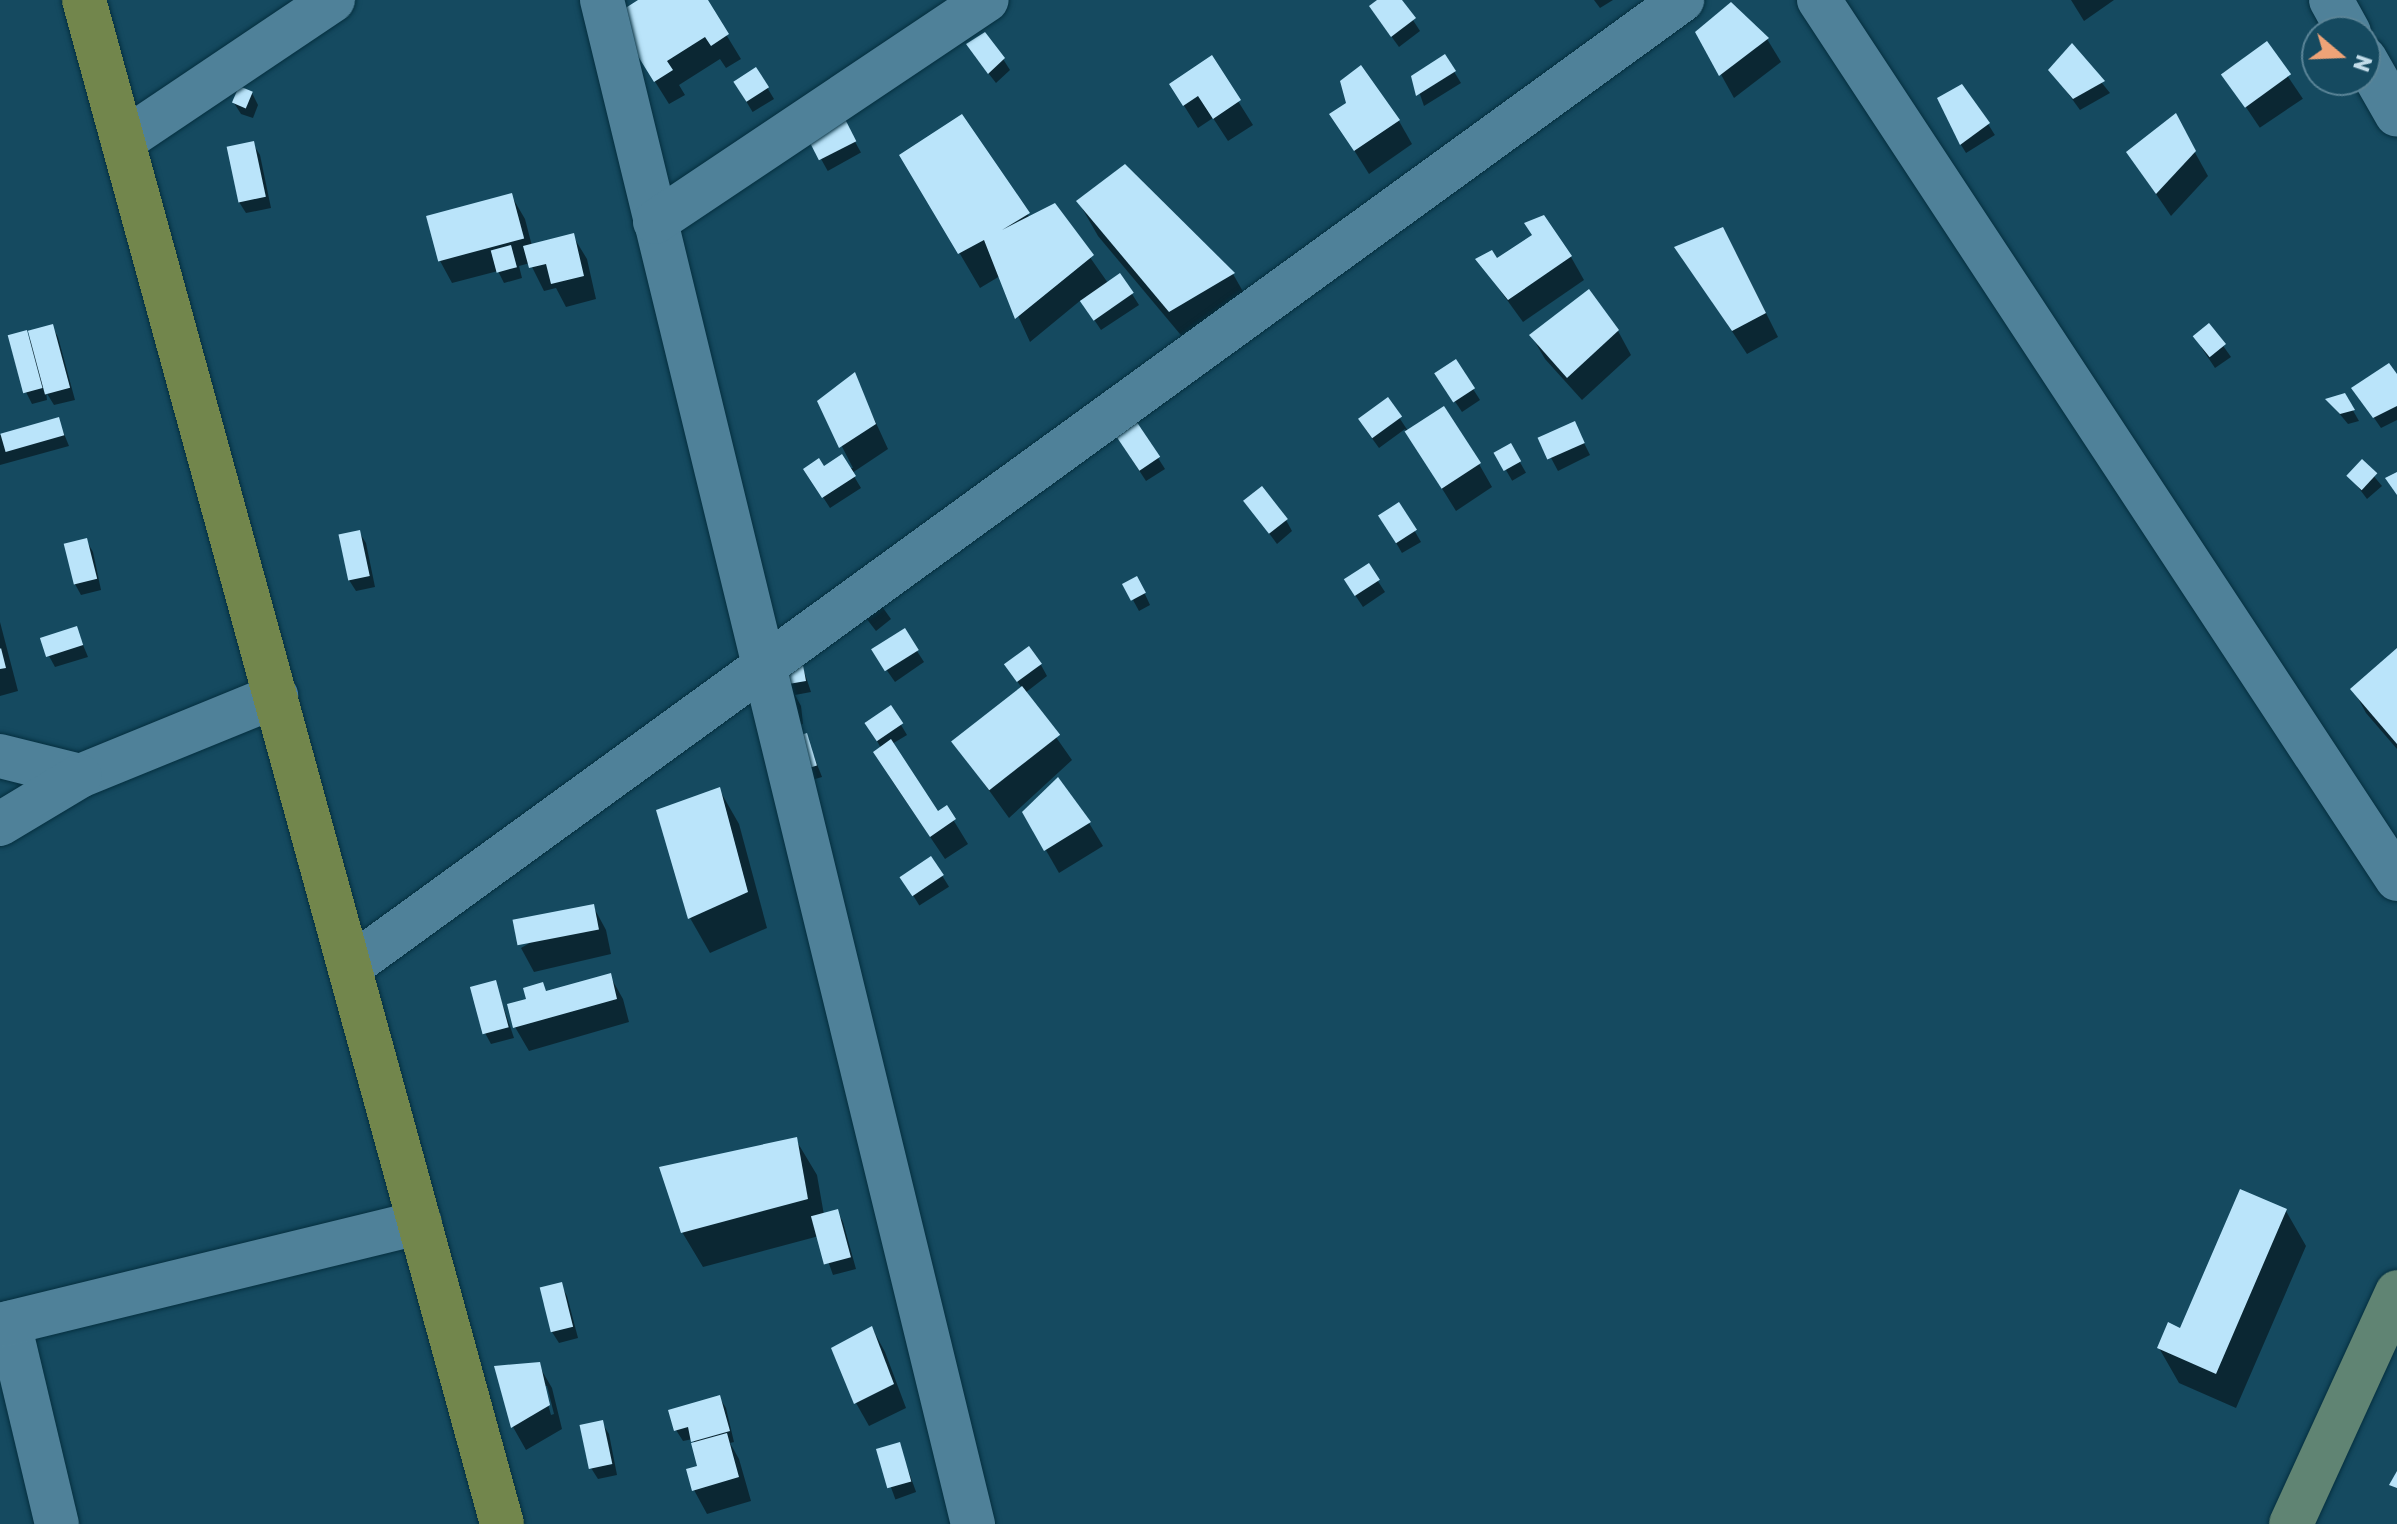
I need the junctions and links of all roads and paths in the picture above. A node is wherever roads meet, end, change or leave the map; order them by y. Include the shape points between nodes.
1 (84, 0) edge
2 (333, 0) edge
3 (602, 0) edge
4 (986, 0) edge
5 (1682, 0) edge
6 (1819, 0) edge
7 (2381, 87) edge
8 (2397, 115) edge
9 (123, 141) junction
10 (655, 222) junction
11 (762, 668) junction
12 (276, 696) junction
13 (0, 756) edge
14 (80, 776) junction
15 (0, 824) edge
16 (2397, 879) edge
17 (351, 966) junction
18 (420, 1223) junction
19 (2397, 1292) edge
20 (4, 1324) edge
21 (57, 1524) edge
22 (502, 1524) edge
23 (973, 1524) edge
24 (2291, 1524) edge

1 - 9 main road
2 - 9 street
3 - 10 street
4 - 10 street
5 - 11 street
6 - 16 street
7 - 8 street
9 - 12 main road
10 - 11 street
11 - 17 street
11 - 23 street
12 - 14 street
12 - 17 main road
13 - 14 street
14 - 15 street
17 - 18 main road
18 - 20 street
18 - 22 main road
19 - 24 main road
20 - 21 street

